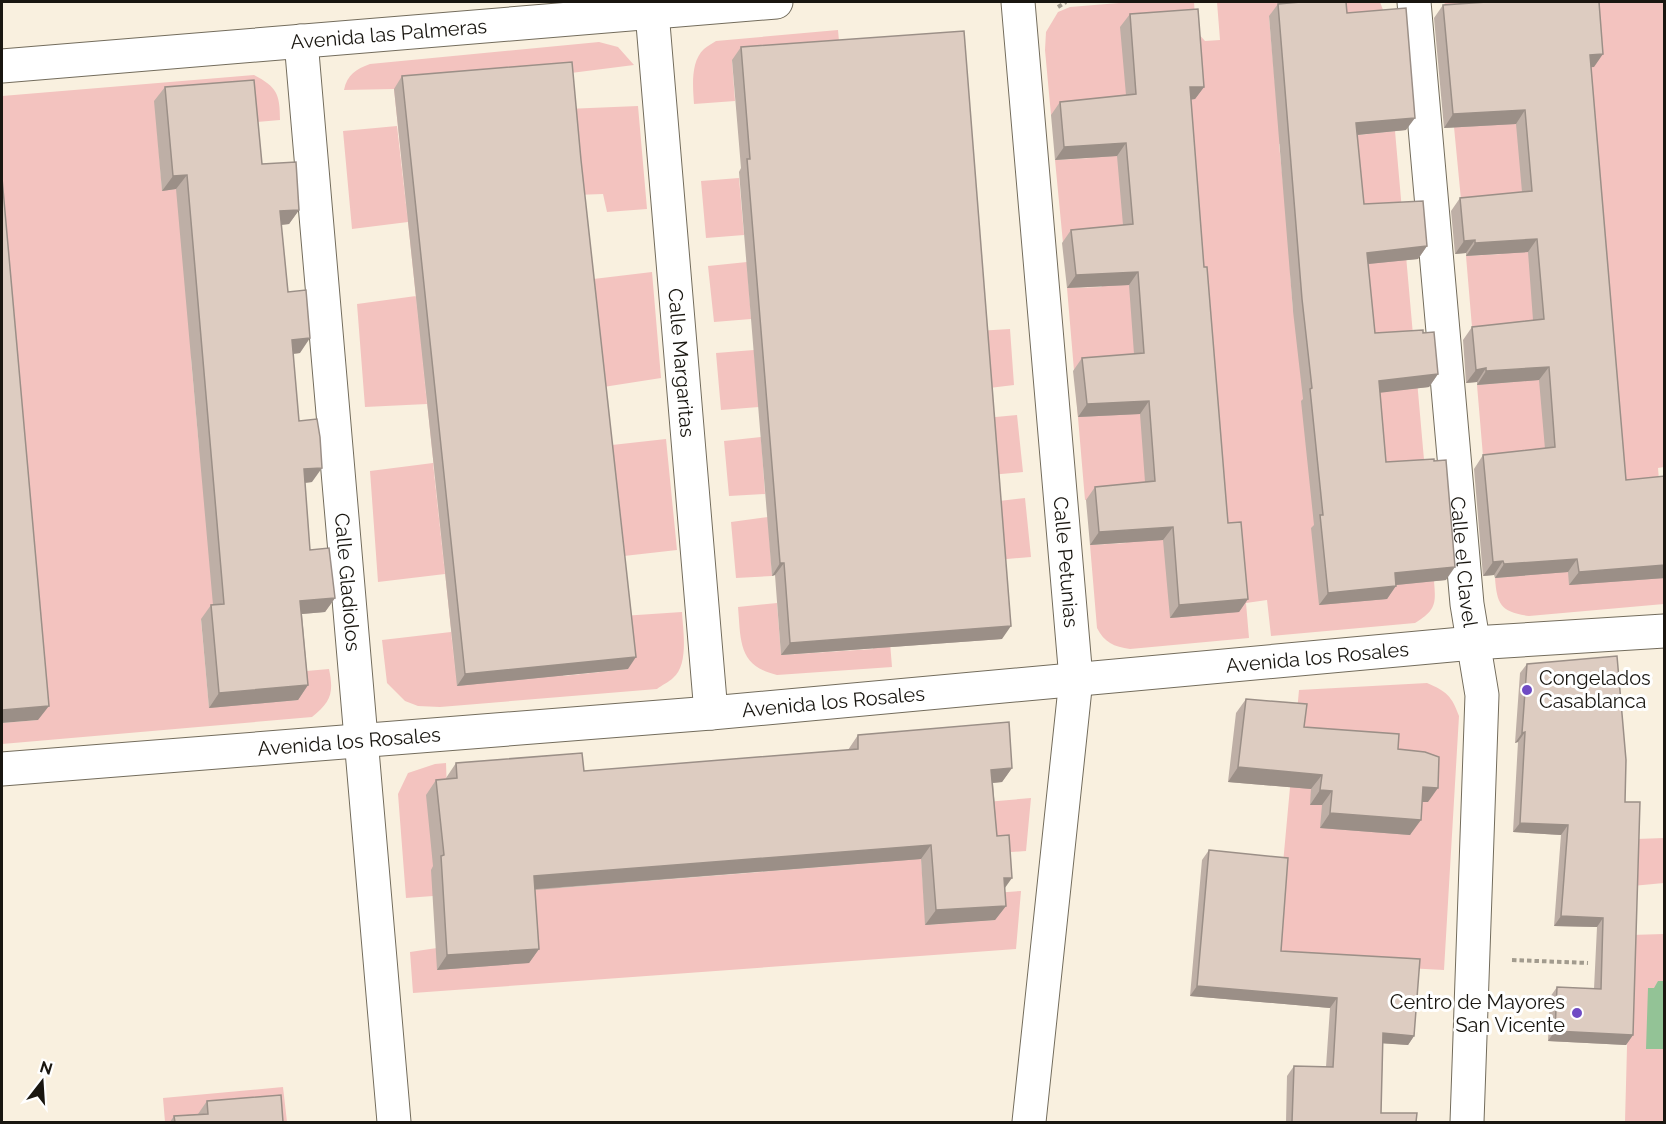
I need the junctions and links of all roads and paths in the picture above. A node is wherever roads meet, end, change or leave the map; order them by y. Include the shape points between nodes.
1 (776, 2) edge
2 (1018, 2) edge
3 (1413, 2) edge
4 (652, 12) junction
5 (301, 41) junction
6 (2, 66) edge
7 (1665, 631) edge
8 (1473, 643) junction
9 (1076, 679) junction
10 (711, 713) junction
11 (362, 741) junction
12 (2, 769) edge
13 (1505, 959) dead end
14 (1588, 963) dead end
15 (394, 1122) edge
16 (1029, 1122) edge
17 (1467, 1122) edge

1 - 4 street, Avenida las Palmeras
2 - 9 street, Calle Petunias
3 - 8 street, Calle el Clavel
4 - 5 street, Avenida las Palmeras
4 - 10 street, Calle Margaritas
5 - 6 street, Avenida las Palmeras
5 - 11 street, Calle Gladiolos
7 - 8 street, Avenida los Rosales
8 - 9 street, Avenida los Rosales
8 - 17 street, Calle el Clavel via 1482,695
9 - 10 street, Avenida los Rosales
9 - 16 street, Calle Petunias
10 - 11 street, Avenida los Rosales
11 - 12 street, Avenida los Rosales
11 - 15 street, Calle Gladiolos
13 - 14 path

